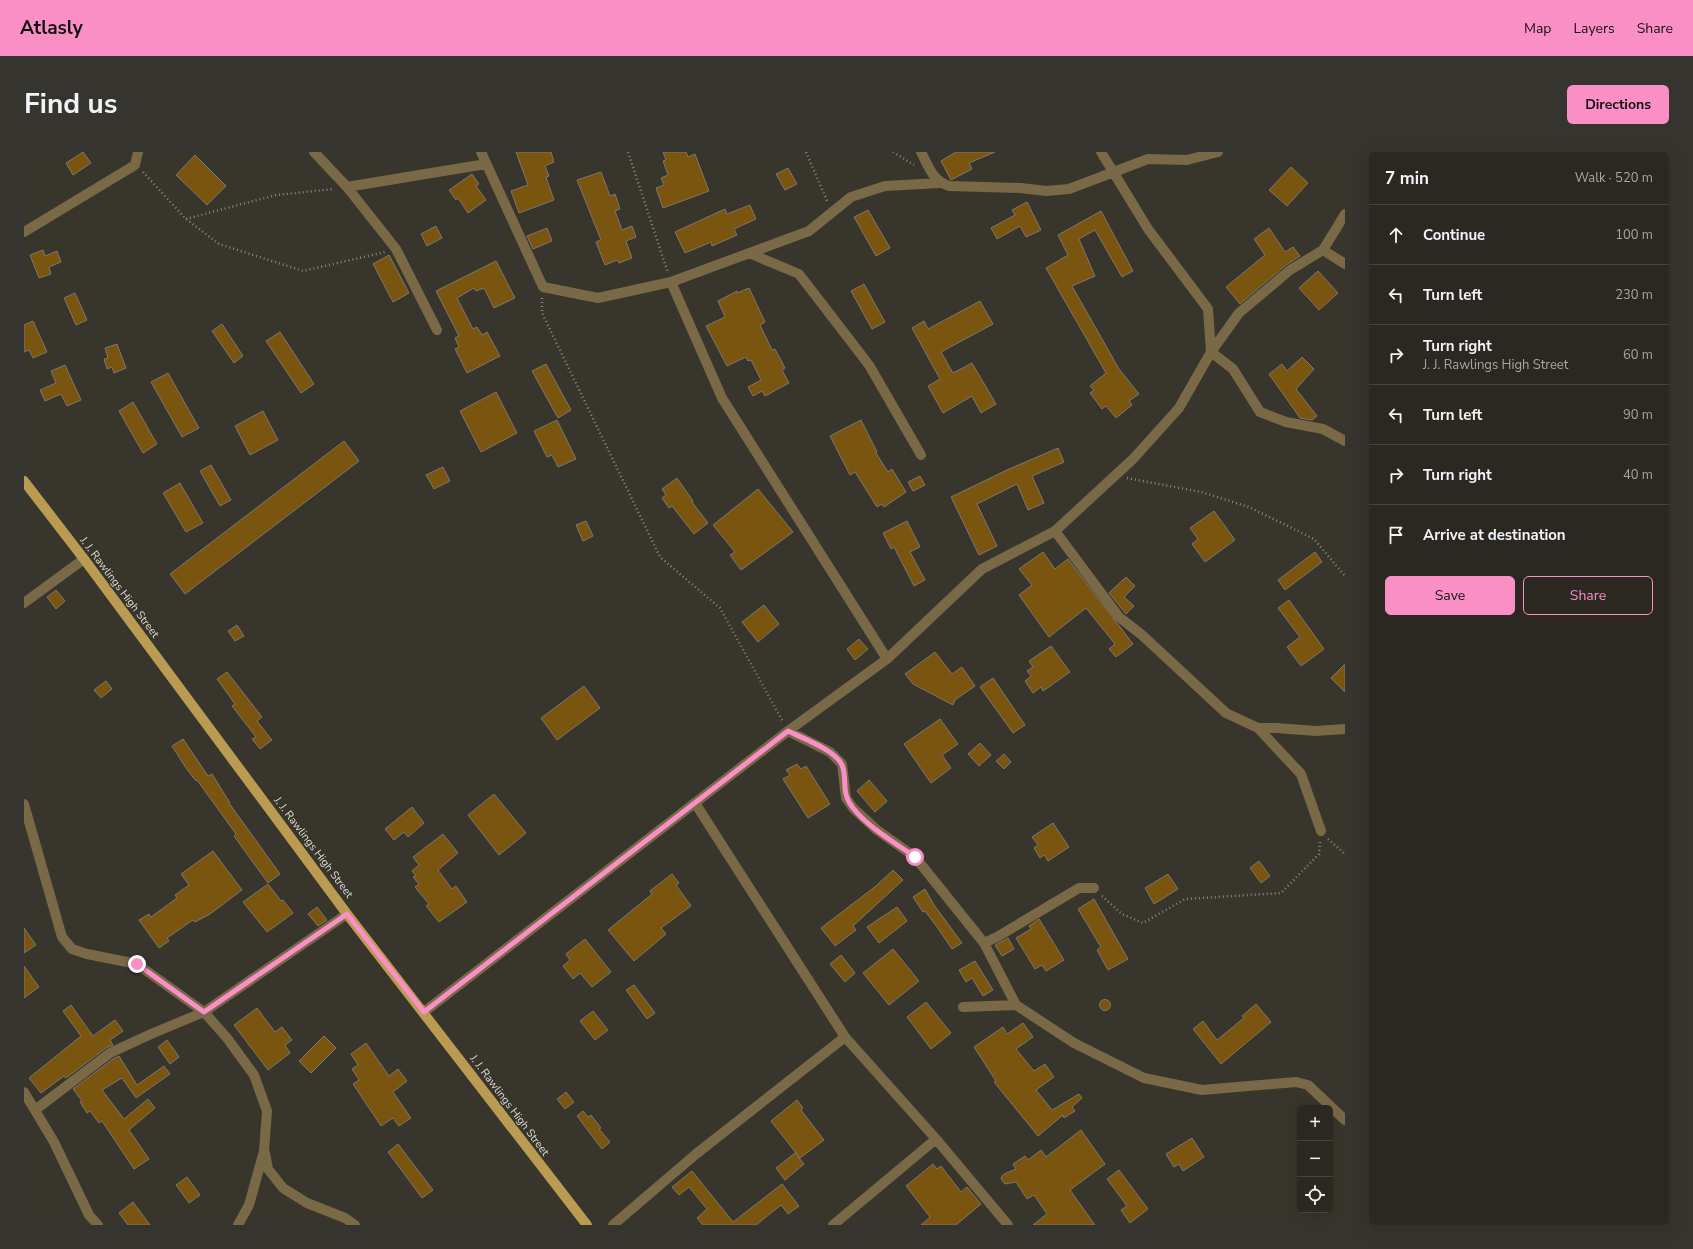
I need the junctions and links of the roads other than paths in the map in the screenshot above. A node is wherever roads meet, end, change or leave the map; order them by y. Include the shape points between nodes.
1 (138, 152) edge
2 (314, 152) edge
3 (481, 152) edge
4 (921, 152) edge
5 (1101, 152) edge
6 (1218, 152) edge
7 (486, 164) junction
8 (1114, 174) junction
9 (940, 183) junction
10 (347, 187) junction
11 (1345, 214) edge
12 (24, 232) edge
13 (1323, 250) junction
14 (749, 253) junction
15 (1345, 264) edge
16 (671, 282) junction
17 (437, 330) dead end
18 (1210, 352) junction
19 (1345, 441) edge
20 (921, 455) dead end
21 (24, 481) edge
22 (1055, 531) junction
23 (84, 559) junction
24 (24, 603) edge
25 (887, 659) junction
26 (1258, 728) junction
27 (1345, 729) edge
28 (788, 731) junction
29 (695, 803) junction
30 (24, 804) edge
31 (1321, 831) road end
32 (1094, 888) road end
33 (347, 914) junction
34 (984, 943) junction
35 (1016, 1005) junction
36 (963, 1006) dead end
37 (204, 1012) junction
38 (424, 1012) junction
39 (845, 1037) junction
40 (24, 1092) edge
41 (35, 1110) junction
42 (1345, 1120) edge
43 (936, 1139) junction
44 (264, 1151) junction
45 (98, 1225) edge
46 (238, 1225) edge
47 (355, 1225) edge
48 (587, 1225) edge
49 (613, 1225) edge
50 (833, 1225) edge
51 (1008, 1225) edge

1 - 12 street via 136,165
2 - 10 street
3 - 7 street
4 - 9 street
5 - 8 street
6 - 8 street via 1187,160 1148,159
7 - 10 street
7 - 16 street via 543,286 598,298
8 - 9 street via 1069,189 1046,192 1021,188 949,186
8 - 18 street via 1148,229 1208,309
9 - 14 street via 885,186 851,198 809,231
10 - 17 street via 396,249
11 - 13 street
13 - 15 street
13 - 18 street via 1290,270 1239,313
14 - 16 street
14 - 20 street via 799,274 869,364
16 - 25 street via 722,398
18 - 19 street via 1234,369 1260,412 1286,422 1323,429
18 - 22 street via 1179,408 1132,459
21 - 23 main road, J. J. Rawlings High Street
22 - 25 street via 982,569
22 - 26 street via 1119,617 1226,713
23 - 24 street
23 - 33 main road, J. J. Rawlings High Street
25 - 28 street
26 - 27 street via 1316,731
26 - 31 street via 1301,774
28 - 29 street
28 - 34 street via 830,752 842,764 846,798 853,808 877,830 915,857
29 - 38 street
29 - 39 street
30 - 37 street via 62,937 72,949 137,964
32 - 34 street via 1079,888
33 - 37 street
33 - 38 main road, J. J. Rawlings High Street
34 - 35 street
35 - 36 street
35 - 42 street via 1074,1043 1144,1078 1202,1090 1296,1082 1308,1085
37 - 41 street via 110,1053
37 - 44 street via 227,1038 254,1076 267,1111
38 - 48 main road, J. J. Rawlings High Street
39 - 43 street
39 - 49 street via 696,1154
40 - 41 street
41 - 45 street via 54,1142 89,1215
43 - 50 street
43 - 51 street
44 - 46 street via 249,1205
44 - 47 street via 268,1169 283,1188 307,1203 345,1218

